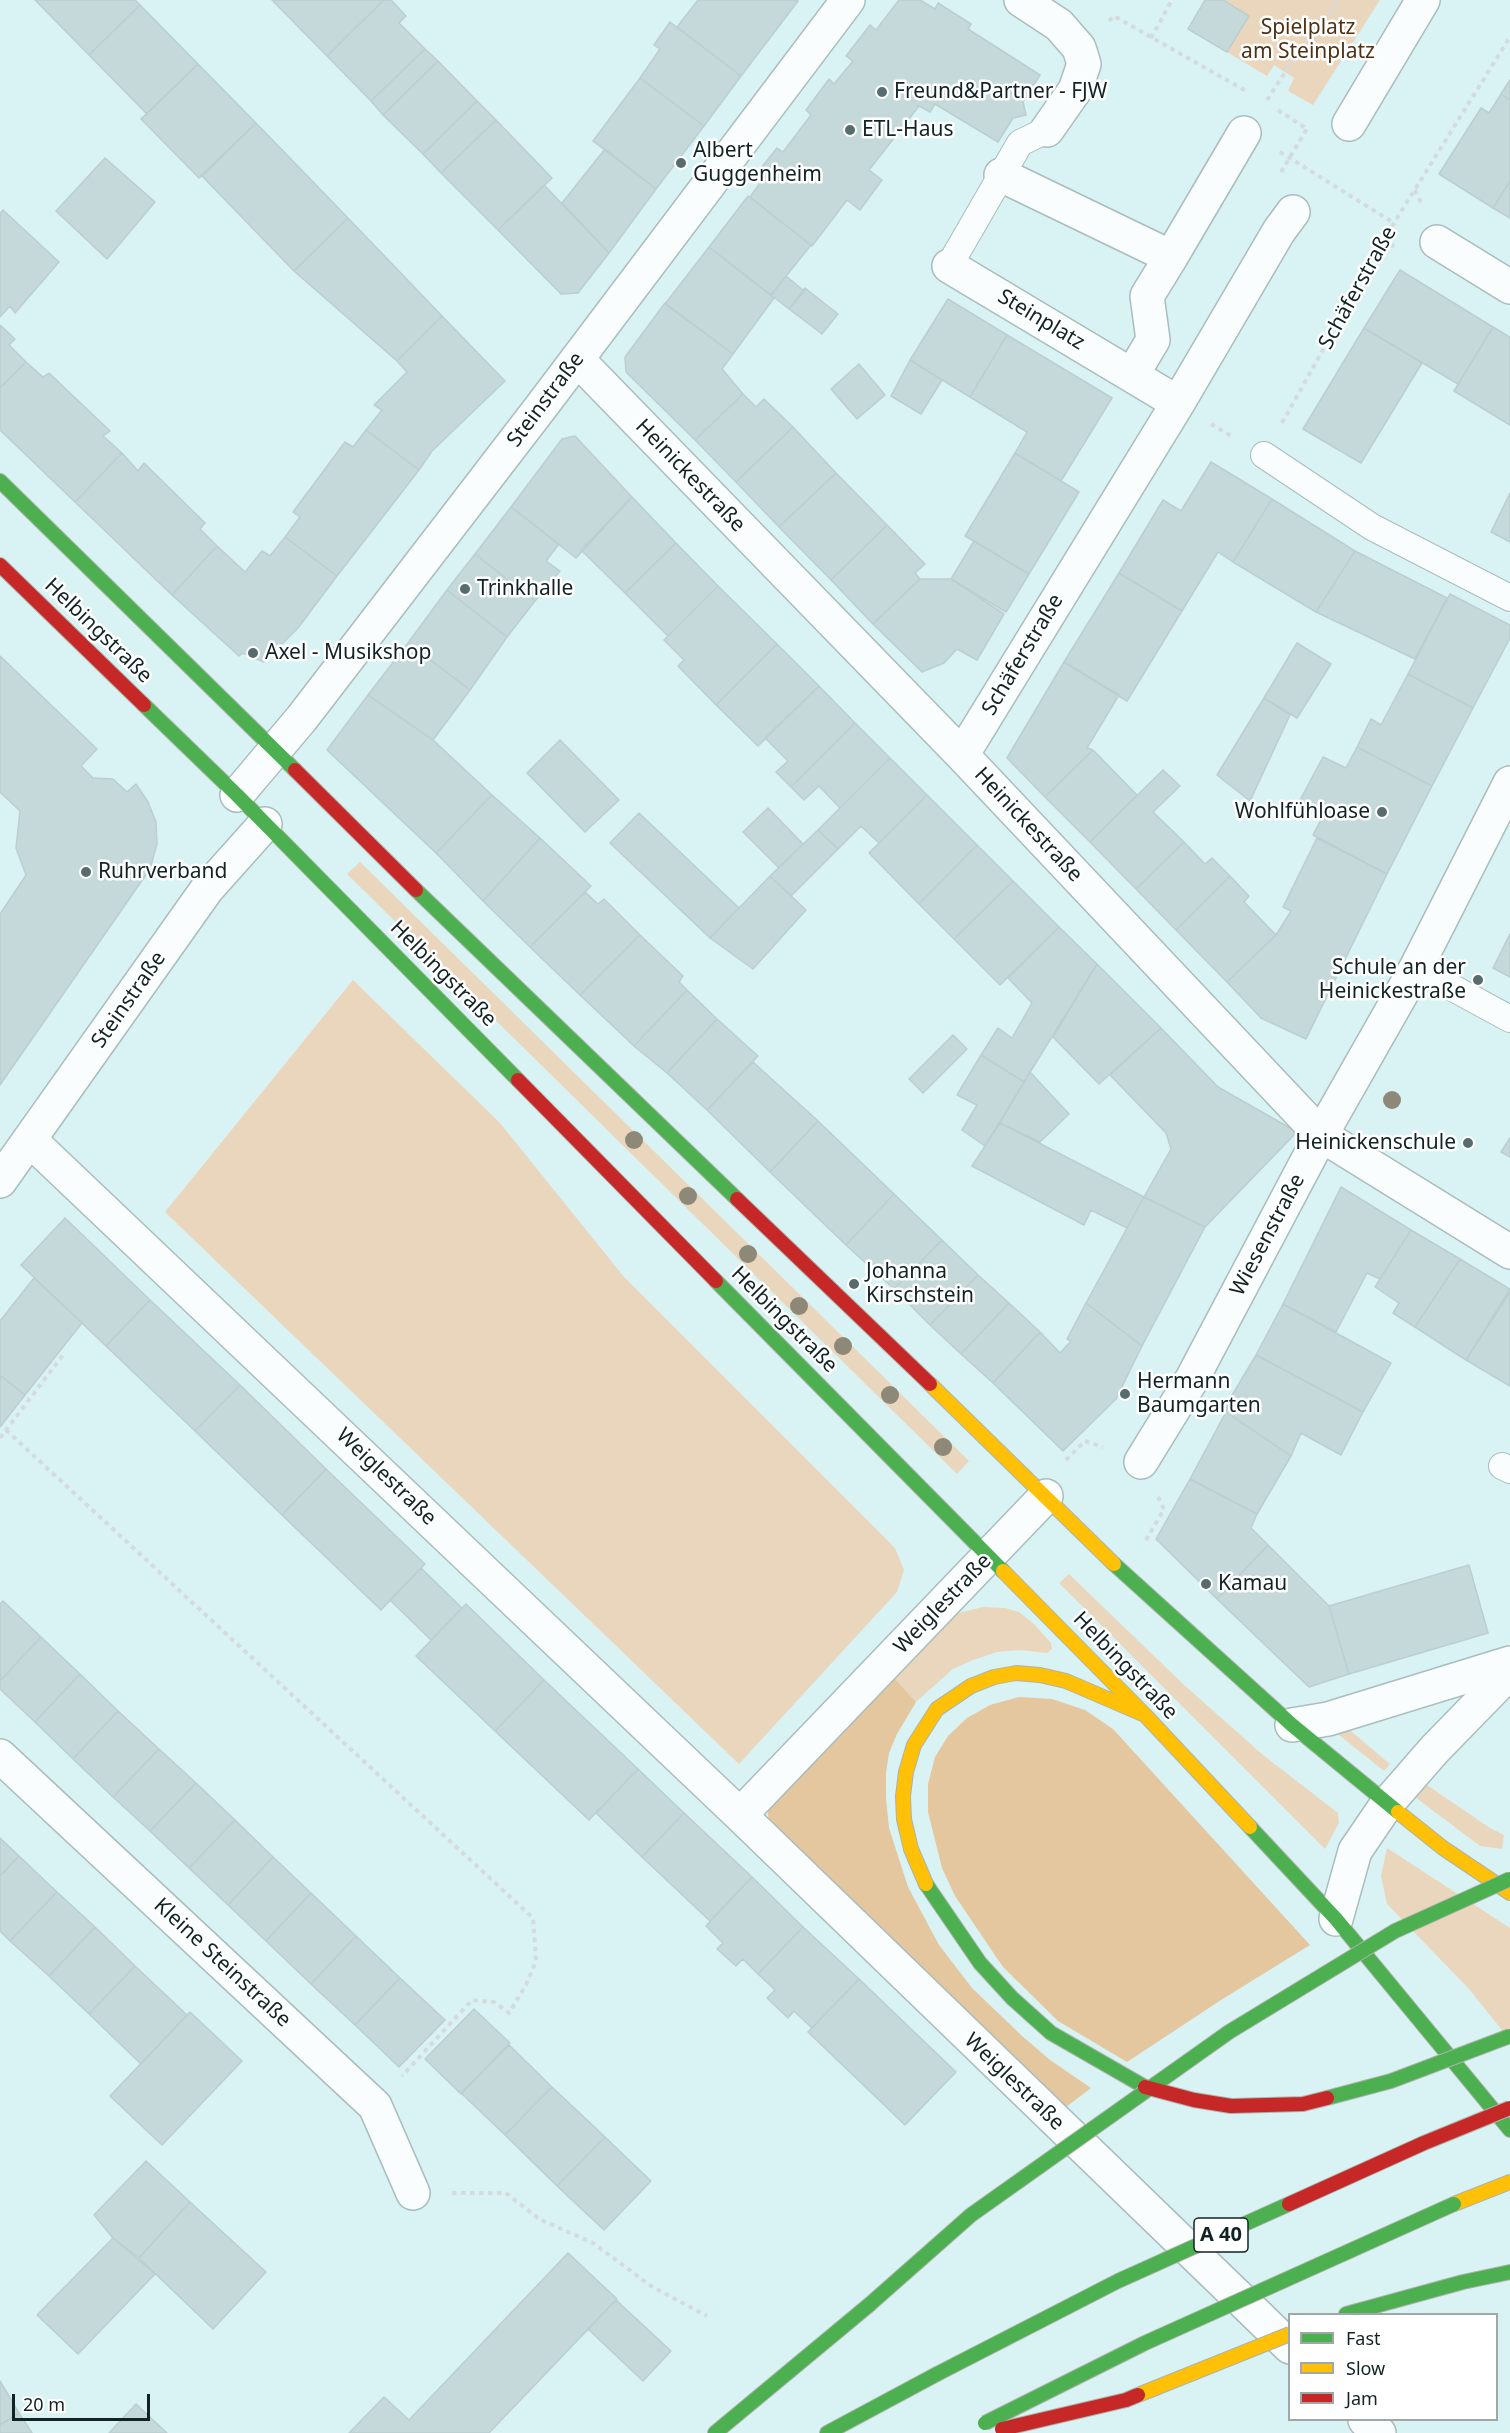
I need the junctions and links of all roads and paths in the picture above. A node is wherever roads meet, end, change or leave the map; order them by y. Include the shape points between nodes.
1 (848, 0) edge
2 (1021, 0) edge
3 (1172, 0) edge
4 (1338, 0) edge
5 (1423, 0) edge
6 (1510, 37) edge
7 (1266, 102) junction
8 (1349, 124) dead end
9 (1307, 129) dead end
10 (1047, 130) joint
11 (1244, 133) junction
12 (1300, 140) dead end
13 (1289, 157) junction
14 (1000, 176) junction
15 (1293, 212) dead end
16 (1394, 223) junction
17 (1437, 242) dead end
18 (1171, 257) junction
19 (949, 266) joint
20 (1510, 287) edge
21 (577, 359) junction
22 (1132, 375) junction
23 (1178, 402) junction
24 (1264, 455) junction
25 (0, 481) edge
26 (0, 565) edge
27 (1510, 598) edge
28 (275, 750) junction
29 (962, 754) junction
30 (1510, 783) edge
31 (237, 795) junction
32 (265, 824) junction
33 (1416, 968) junction
34 (1510, 1019) edge
35 (1322, 1135) junction
36 (30, 1140) junction
37 (0, 1181) edge
38 (1510, 1252) edge
39 (63, 1355) dead end
40 (6, 1430) junction
41 (0, 1438) edge
42 (1084, 1442) dead end
43 (1071, 1455) dead end
44 (1141, 1462) dead end
45 (1046, 1496) junction
46 (1157, 1524) dead end
47 (1151, 1534) dead end
48 (988, 1557) junction
49 (1510, 1663) edge
50 (1510, 1672) edge
51 (1145, 1715) junction
52 (1292, 1725) junction
53 (0, 1756) edge
54 (1387, 1803) junction
55 (740, 1815) junction
56 (1510, 1879) edge
57 (1510, 1893) edge
58 (1336, 1918) junction
59 (1510, 2036) edge
60 (375, 2106) junction
61 (1510, 2108) edge
62 (1510, 2130) edge
63 (1510, 2182) edge
64 (413, 2193) joint
65 (1510, 2272) edge
66 (1350, 2313) edge
67 (706, 2316) dead end
68 (1288, 2335) edge
69 (1288, 2345) edge
70 (1366, 2421) edge
71 (985, 2429) edge
72 (715, 2433) edge
73 (827, 2433) edge
74 (1379, 2433) edge

1 - 21 street, Steinstraße
2 - 10 street via 1059,25 1079,48 1084,64 1076,90
3 - 7 path via 1151,38
4 - 7 path via 1316,25
5 - 8 street
6 - 16 path, Schäferstraße
7 - 9 path
7 - 11 path
10 - 14 lane via 1020,143
11 - 13 path
11 - 18 street
12 - 13 path
13 - 16 path
14 - 18 street
14 - 19 lane
15 - 23 street, Schäferstraße
16 - 24 path, Schäferstraße
17 - 20 street
18 - 22 street via 1147,296 1153,340
19 - 22 street, Steinplatz
21 - 28 street, Steinstraße
21 - 29 street, Heinickestraße
22 - 23 street, Steinplatz
23 - 24 path
23 - 29 street, Schäferstraße
24 - 27 lane via 1372,527
25 - 28 main road, Helbingstraße
26 - 31 main road, Helbingstraße
28 - 31 street, Steinstraße
28 - 45 main road, Helbingstraße via 359,836
29 - 35 street, Heinickestraße
30 - 33 street, Wiesenstraße
31 - 32 main road, Helbingstraße
32 - 36 street, Steinstraße via 207,889
32 - 48 main road, Helbingstraße
33 - 34 lane
33 - 35 street, Wiesenstraße
35 - 38 street, Heinickestraße
35 - 44 street, Wiesenstraße via 1191,1379
36 - 37 street, Steinstraße
36 - 55 street, Weiglestraße
39 - 40 path
40 - 41 path
40 - 60 path via 533,1918 536,1961 509,2013 494,2002 472,2000
42 - 43 path
45 - 48 street, Weiglestraße
45 - 52 main road, Helbingstraße via 1115,1565
46 - 47 path
48 - 51 main road, Helbingstraße
48 - 55 street, Weiglestraße
49 - 52 street via 1328,1719
50 - 54 street
51 - 58 main road, Helbingstraße
51 - 59 main road, bridge via 1040,1675 1016,1673 994,1677 971,1686 937,1709 914,1745 906,1772 904,1819 922,1877 980,1963 1051,2033 1145,2086 1231,2106 1303,2104 1391,2081
52 - 54 main road, Helbingstraße
53 - 60 street, Kleine Steinstraße
54 - 57 main road, Helbingstraße via 1443,1848
54 - 58 street via 1356,1851
55 - 69 street, Weiglestraße
56 - 72 main road, bridge via 1395,1931 1230,2032 971,2216
58 - 62 main road, Helbingstraße
60 - 64 street, Kleine Steinstraße
61 - 73 main road, A 40, bridge via 1118,2281
63 - 71 main road, bridge via 1145,2343
64 - 67 path via 506,2193 539,2219 592,2243 651,2286
65 - 66 main road
68 - 71 main road, bridge via 1126,2400
70 - 74 street

